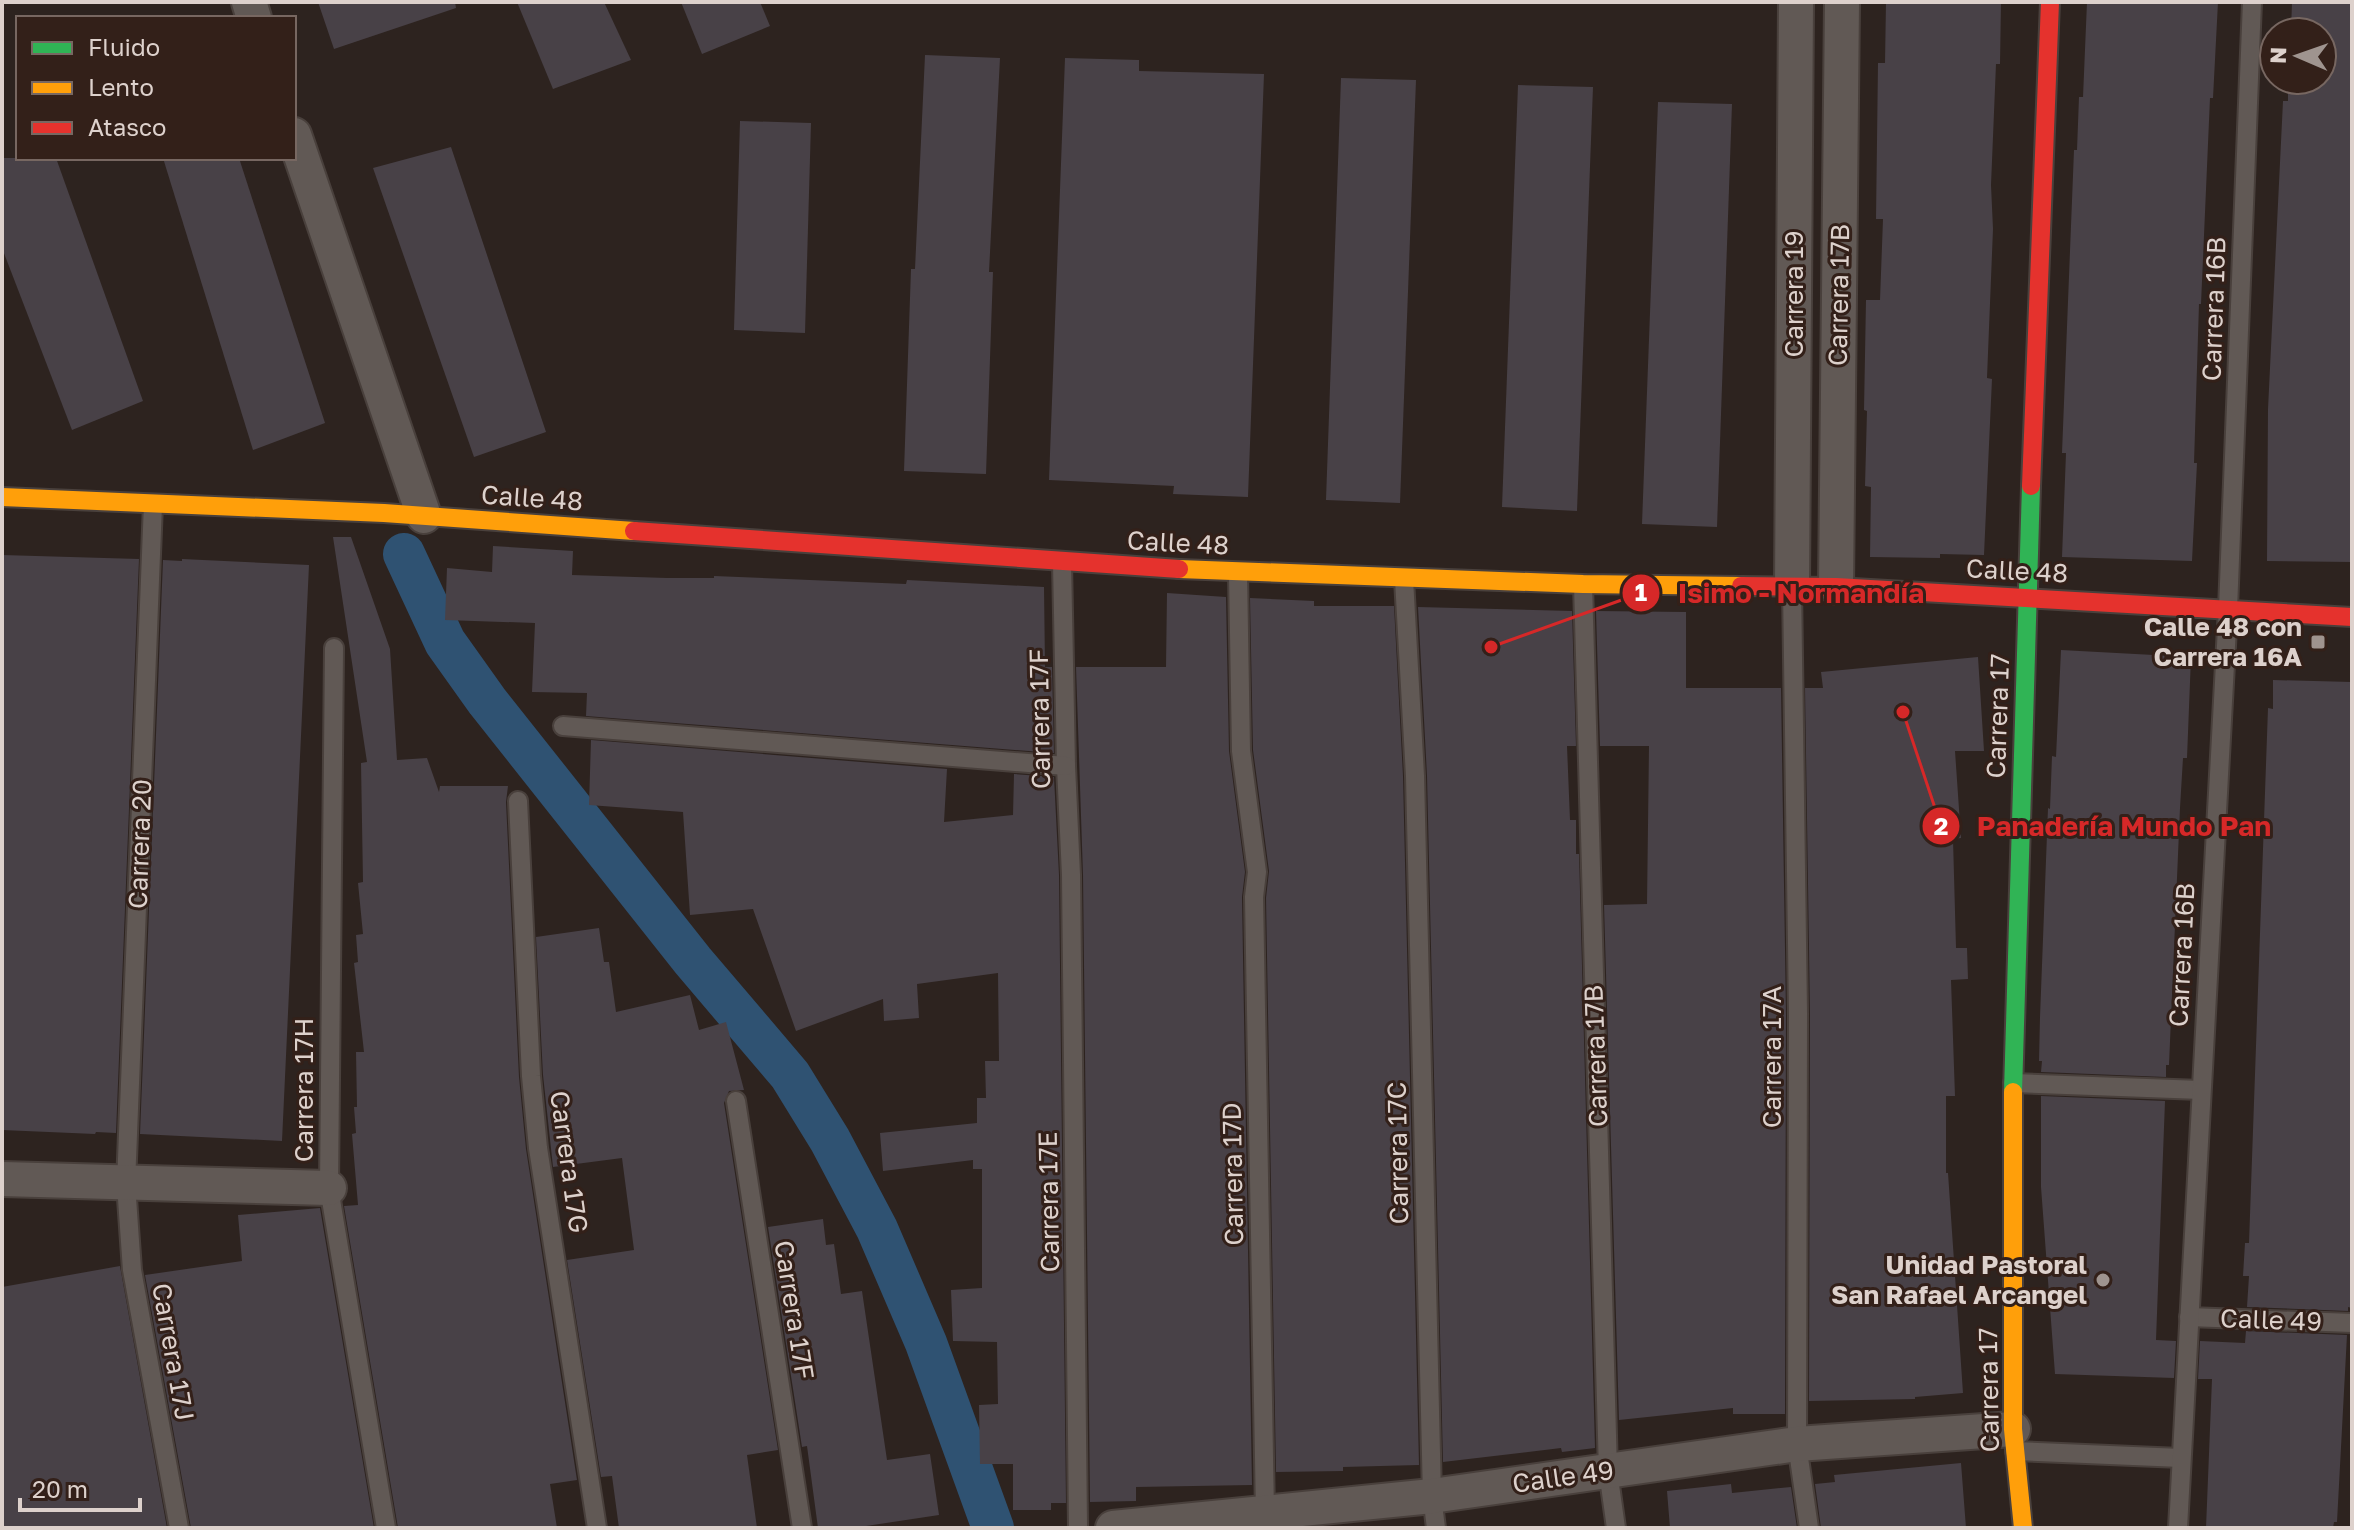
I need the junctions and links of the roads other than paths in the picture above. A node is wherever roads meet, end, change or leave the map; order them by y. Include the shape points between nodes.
1 (1796, 2) edge
2 (1842, 2) edge
3 (2050, 2) edge
4 (2252, 2) edge
5 (296, 141) edge
6 (2, 497) edge
7 (154, 503) junction
8 (432, 517) junction
9 (1062, 562) junction
10 (1238, 573) junction
11 (1404, 579) junction
12 (1583, 584) junction
13 (1792, 586) junction
14 (1836, 587) junction
15 (2027, 597) junction
16 (2228, 609) junction
17 (2352, 617) edge
18 (334, 648) dead end
19 (563, 726) dead end
20 (1066, 766) junction
21 (518, 801) dead end
22 (1071, 875) joint
23 (2013, 1083) junction
24 (2201, 1090) junction
25 (736, 1101) dead end
26 (2, 1179) edge
27 (126, 1184) junction
28 (329, 1188) junction
29 (2189, 1317) junction
30 (2352, 1323) edge
31 (2014, 1440) junction
32 (1797, 1444) junction
33 (2181, 1458) junction
34 (1608, 1471) junction
35 (1434, 1512) edge
36 (1256, 1519) edge
37 (179, 1528) edge
38 (386, 1528) edge
39 (597, 1528) edge
40 (802, 1528) edge
41 (1078, 1528) edge
42 (1113, 1528) edge
43 (1616, 1528) edge
44 (1809, 1528) edge
45 (2023, 1528) edge
46 (2178, 1528) edge

1 - 13 street, Carrera 19
2 - 14 street, Carrera 17B
3 - 15 street, Carrera 17
4 - 16 lane, Carrera 16B
5 - 8 street
6 - 7 street, Calle 48
7 - 8 street, Calle 48
7 - 27 lane, Carrera 20
8 - 9 street, Calle 48
9 - 10 street, Calle 48
9 - 20 lane, Carrera 17F
10 - 11 street, Calle 48
10 - 36 lane, Carrera 17D via 1241,751 1257,872
11 - 12 street, Calle 48
11 - 35 lane, Carrera 17C via 1415,776
12 - 13 street, Calle 48
12 - 34 lane, Carrera 17B
13 - 14 street, Calle 48
13 - 32 lane, Carrera 17A
14 - 15 street, Calle 48
15 - 16 street, Calle 48
15 - 23 street, Carrera 17
16 - 17 street, Calle 48
16 - 24 lane, Carrera 16B
18 - 28 lane, Carrera 17H
19 - 20 lane
20 - 22 lane, Carrera 17F
21 - 39 lane, Carrera 17G via 538,1148
22 - 41 lane, Carrera 17E
23 - 24 lane
23 - 31 street, Carrera 17
24 - 29 lane, Carrera 16B
25 - 40 lane, Carrera 17F
26 - 27 street
27 - 28 street
27 - 37 lane, Carrera 17J via 132,1270
28 - 38 lane, Carrera 17H
29 - 30 lane, Calle 49
29 - 33 lane, Carrera 16B
31 - 32 street, Calle 49
31 - 33 lane
31 - 45 street, Carrera 17
32 - 34 street, Calle 49
32 - 44 lane, Carrera 17A
33 - 46 lane, Carrera 16B
34 - 35 street, Calle 49
34 - 43 lane, Carrera 17B
35 - 36 street, Calle 49
36 - 42 street, Calle 49

